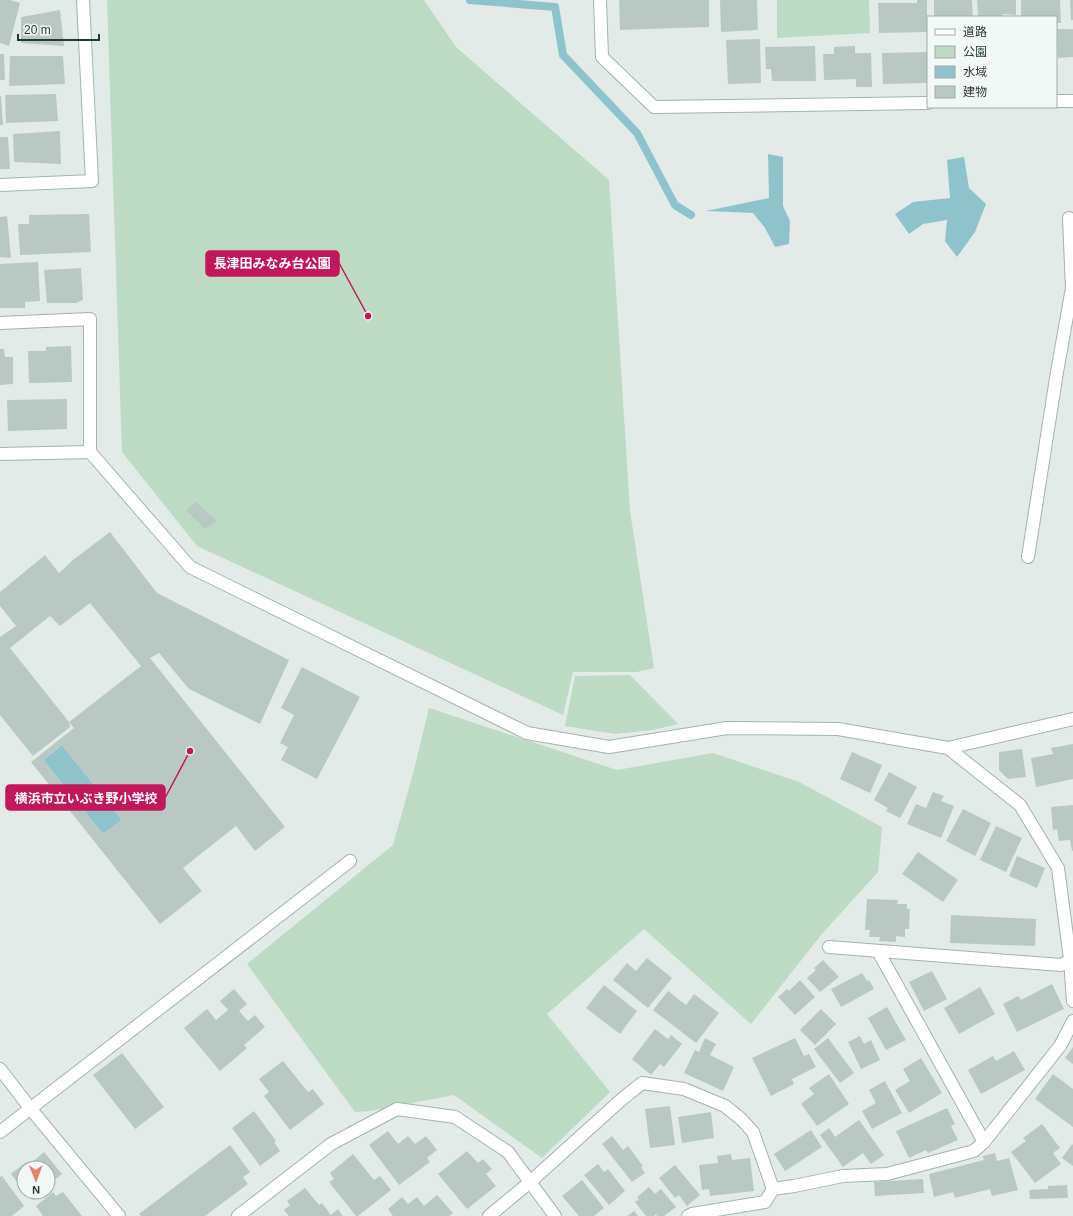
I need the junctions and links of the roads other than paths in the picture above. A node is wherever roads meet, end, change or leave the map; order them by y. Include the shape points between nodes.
1 (83, 0) edge
2 (600, 0) edge
3 (1057, 101) edge
4 (1073, 101) edge
5 (927, 103) edge
6 (0, 185) edge
7 (1069, 218) dead end
8 (1072, 252) edge
9 (0, 324) edge
10 (90, 452) junction
11 (0, 454) edge
12 (1028, 557) dead end
13 (1073, 719) edge
14 (948, 748) junction
15 (350, 861) dead end
16 (829, 947) dead end
17 (878, 950) junction
18 (1072, 959) edge
19 (1073, 1001) edge
20 (1073, 1021) edge
21 (0, 1069) edge
22 (30, 1108) junction
23 (0, 1132) edge
24 (984, 1142) junction
25 (530, 1182) junction
26 (773, 1189) junction
27 (119, 1216) edge
28 (238, 1216) edge
29 (489, 1216) edge
30 (555, 1216) edge
31 (688, 1216) edge

1 - 6 street via 92,181
2 - 5 street via 602,57 654,107
3 - 4 street
7 - 8 street
8 - 12 street via 1072,288
9 - 10 street via 90,319
10 - 11 street
10 - 14 street via 190,567 527,733 609,748 728,728 838,729
13 - 14 street
14 - 18 street via 1020,805 1058,868
15 - 22 street
16 - 17 street
17 - 18 street via 1061,965
17 - 24 street
18 - 19 street
20 - 24 street via 1060,1046
21 - 22 street
22 - 23 street
22 - 27 street
24 - 26 street via 974,1151 887,1174 843,1176
25 - 26 street via 642,1083 684,1089 724,1106 741,1118 753,1132
25 - 28 street via 508,1152 456,1117 397,1109 331,1144
25 - 29 street
25 - 30 street
26 - 31 street via 765,1202

